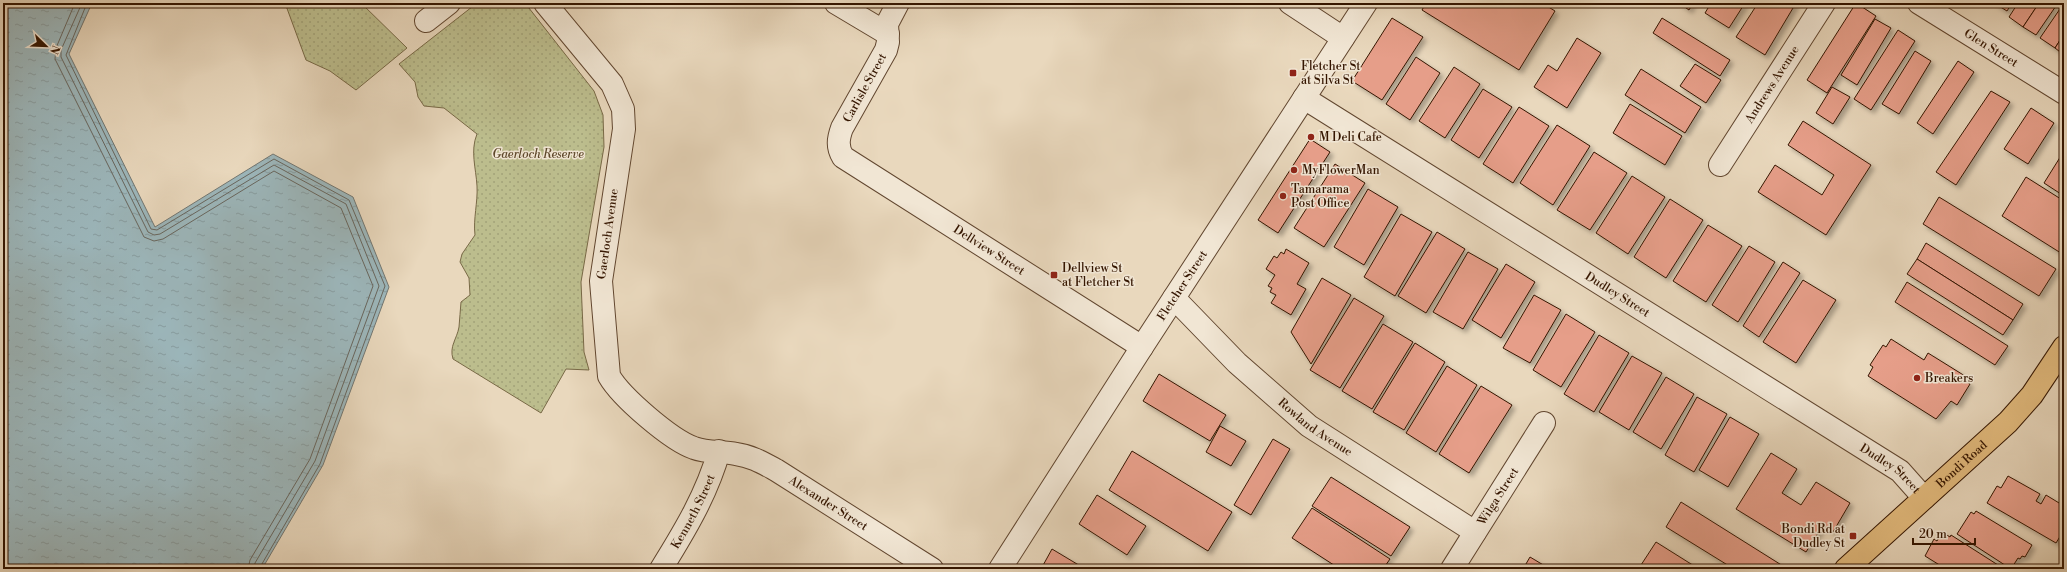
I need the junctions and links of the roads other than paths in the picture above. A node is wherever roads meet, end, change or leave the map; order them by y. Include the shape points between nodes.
1 (449, 3) edge
2 (545, 3) edge
3 (836, 3) edge
4 (898, 3) edge
5 (1290, 3) edge
6 (1366, 3) edge
7 (1824, 3) edge
8 (1919, 3) edge
9 (426, 21) dead end
10 (888, 34) junction
11 (1343, 38) junction
12 (2064, 93) edge
13 (1304, 98) junction
14 (839, 150) joint
15 (1720, 165) dead end
16 (1174, 298) junction
17 (1142, 347) junction
18 (2064, 347) edge
19 (1544, 423) dead end
20 (719, 452) junction
21 (1924, 498) junction
22 (1475, 532) junction
23 (661, 569) edge
24 (932, 569) edge
25 (1000, 569) edge
26 (1452, 569) edge
27 (1846, 569) edge

1 - 9 street
2 - 20 street, Gaerloch Avenue via 612,84 623,109 624,129 601,281 609,376 616,387 673,437 695,449
3 - 10 street
4 - 10 street, Carlisle Street via 887,24
5 - 11 street
6 - 11 street, Fletcher Street
7 - 15 street, Andrews Avenue
8 - 12 street, Glen Street
10 - 14 street, Carlisle Street via 886,50 842,128 838,139
11 - 13 street, Fletcher Street
13 - 16 street, Fletcher Street
13 - 21 street, Dudley Street via 1900,471
14 - 17 street, Dellview Street via 850,162
16 - 17 street, Fletcher Street
16 - 22 street, Rowland Avenue via 1237,363 1309,426
17 - 25 street, Fletcher Street
18 - 21 main road, Bondi Road via 2020,409
19 - 22 street, Wilga Street
20 - 23 street, Kenneth Street via 714,470 690,520
20 - 24 street, Alexander Street via 748,456 776,470
21 - 27 main road, Bondi Road
22 - 26 street, Wilga Street

